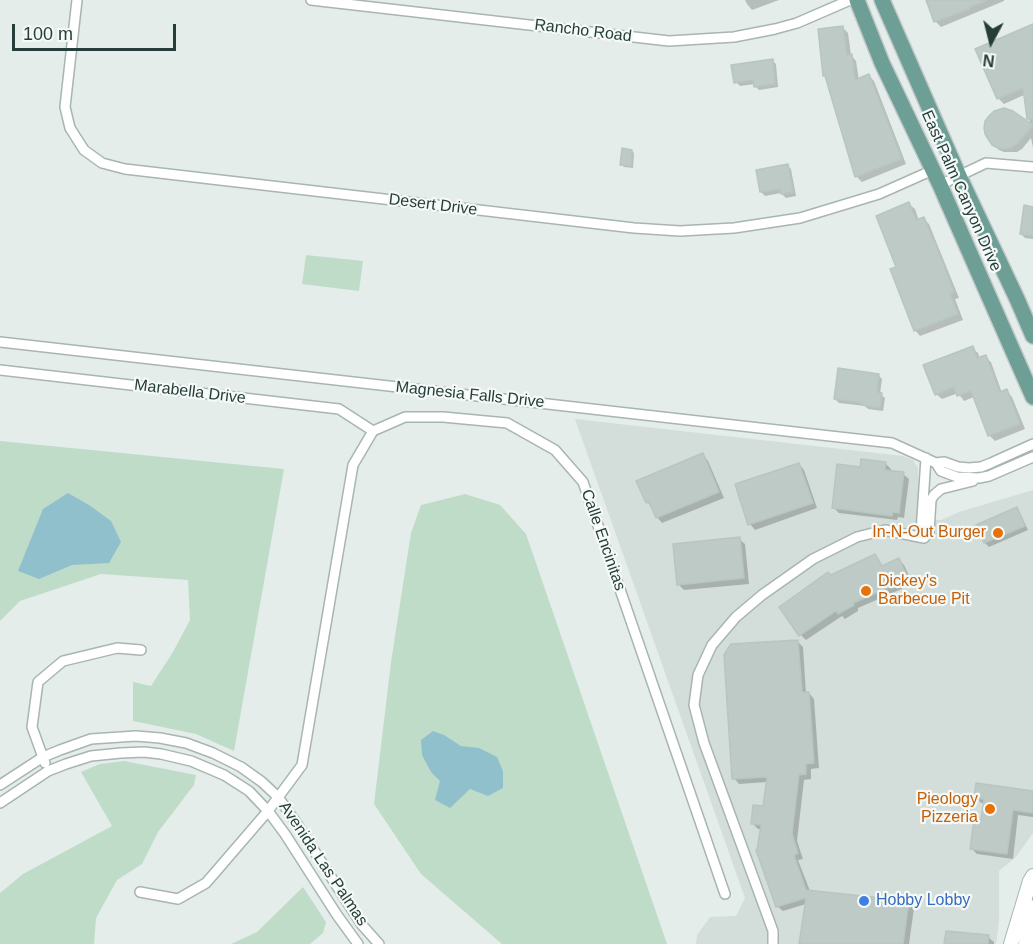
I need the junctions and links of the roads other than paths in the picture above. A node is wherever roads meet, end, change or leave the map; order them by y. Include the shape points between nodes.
1 (77, 0) edge
2 (310, 0) edge
3 (850, 0) edge
4 (856, 0) edge
5 (882, 0) edge
6 (1033, 167) edge
7 (933, 170) junction
8 (959, 176) junction
9 (940, 185) junction
10 (1033, 336) edge
11 (0, 342) edge
12 (0, 370) edge
13 (1033, 397) edge
14 (373, 431) junction
15 (1033, 444) edge
16 (1033, 457) edge
17 (926, 458) junction
18 (936, 463) junction
19 (982, 477) junction
20 (924, 538) junction
21 (141, 650) dead end
22 (43, 758) junction
23 (48, 771) junction
24 (0, 785) edge
25 (278, 797) junction
26 (0, 803) edge
27 (268, 811) junction
28 (1033, 876) edge
29 (140, 892) dead end
30 (724, 894) dead end
31 (1024, 901) junction
32 (358, 944) edge
33 (379, 944) edge
34 (773, 944) edge
35 (1011, 944) edge
36 (1026, 944) edge

1 - 7 street, Desert Drive via 65,107 70,128 84,150 102,163 125,169 680,231 800,218 879,194
2 - 3 street, Rancho Road via 669,41 734,37 775,29
4 - 7 main road, East Palm Canyon Drive
5 - 8 main road, East Palm Canyon Drive
6 - 8 street via 986,162
7 - 9 main road, East Palm Canyon Drive
8 - 9 street
8 - 10 main road, East Palm Canyon Drive
9 - 13 main road, East Palm Canyon Drive
11 - 17 street, Magnesia Falls Drive via 892,443
12 - 14 street, Marabella Drive via 339,409
14 - 25 street via 353,465 302,765
14 - 30 street, Calle Encinitas via 405,417 507,423 555,450 583,482
15 - 18 street, Magnesia Falls Drive via 981,467
16 - 19 street, Magnesia Falls Drive
17 - 18 street, Magnesia Falls Drive
17 - 20 street via 921,532
18 - 19 street, Magnesia Falls Drive via 941,471 957,477
19 - 20 street via 937,491 931,500 929,532
20 - 34 street via 885,530 857,537 813,559 736,617 711,645 698,675 694,705 704,742 773,931
21 - 22 street via 117,648 63,661 38,682 32,727
22 - 23 street
22 - 24 street, Avenida Las Palmas
22 - 25 street, Avenida Las Palmas via 91,739 160,738 186,743 241,767
23 - 26 street, Avenida Las Palmas
23 - 27 street, Avenida Las Palmas via 91,756 161,754 224,775 249,791
25 - 27 street
25 - 33 street, Avenida Las Palmas via 362,925
27 - 29 street via 206,883 178,898
27 - 32 street, Avenida Las Palmas
28 - 31 main road
31 - 35 main road
31 - 36 main road via 1031,910

